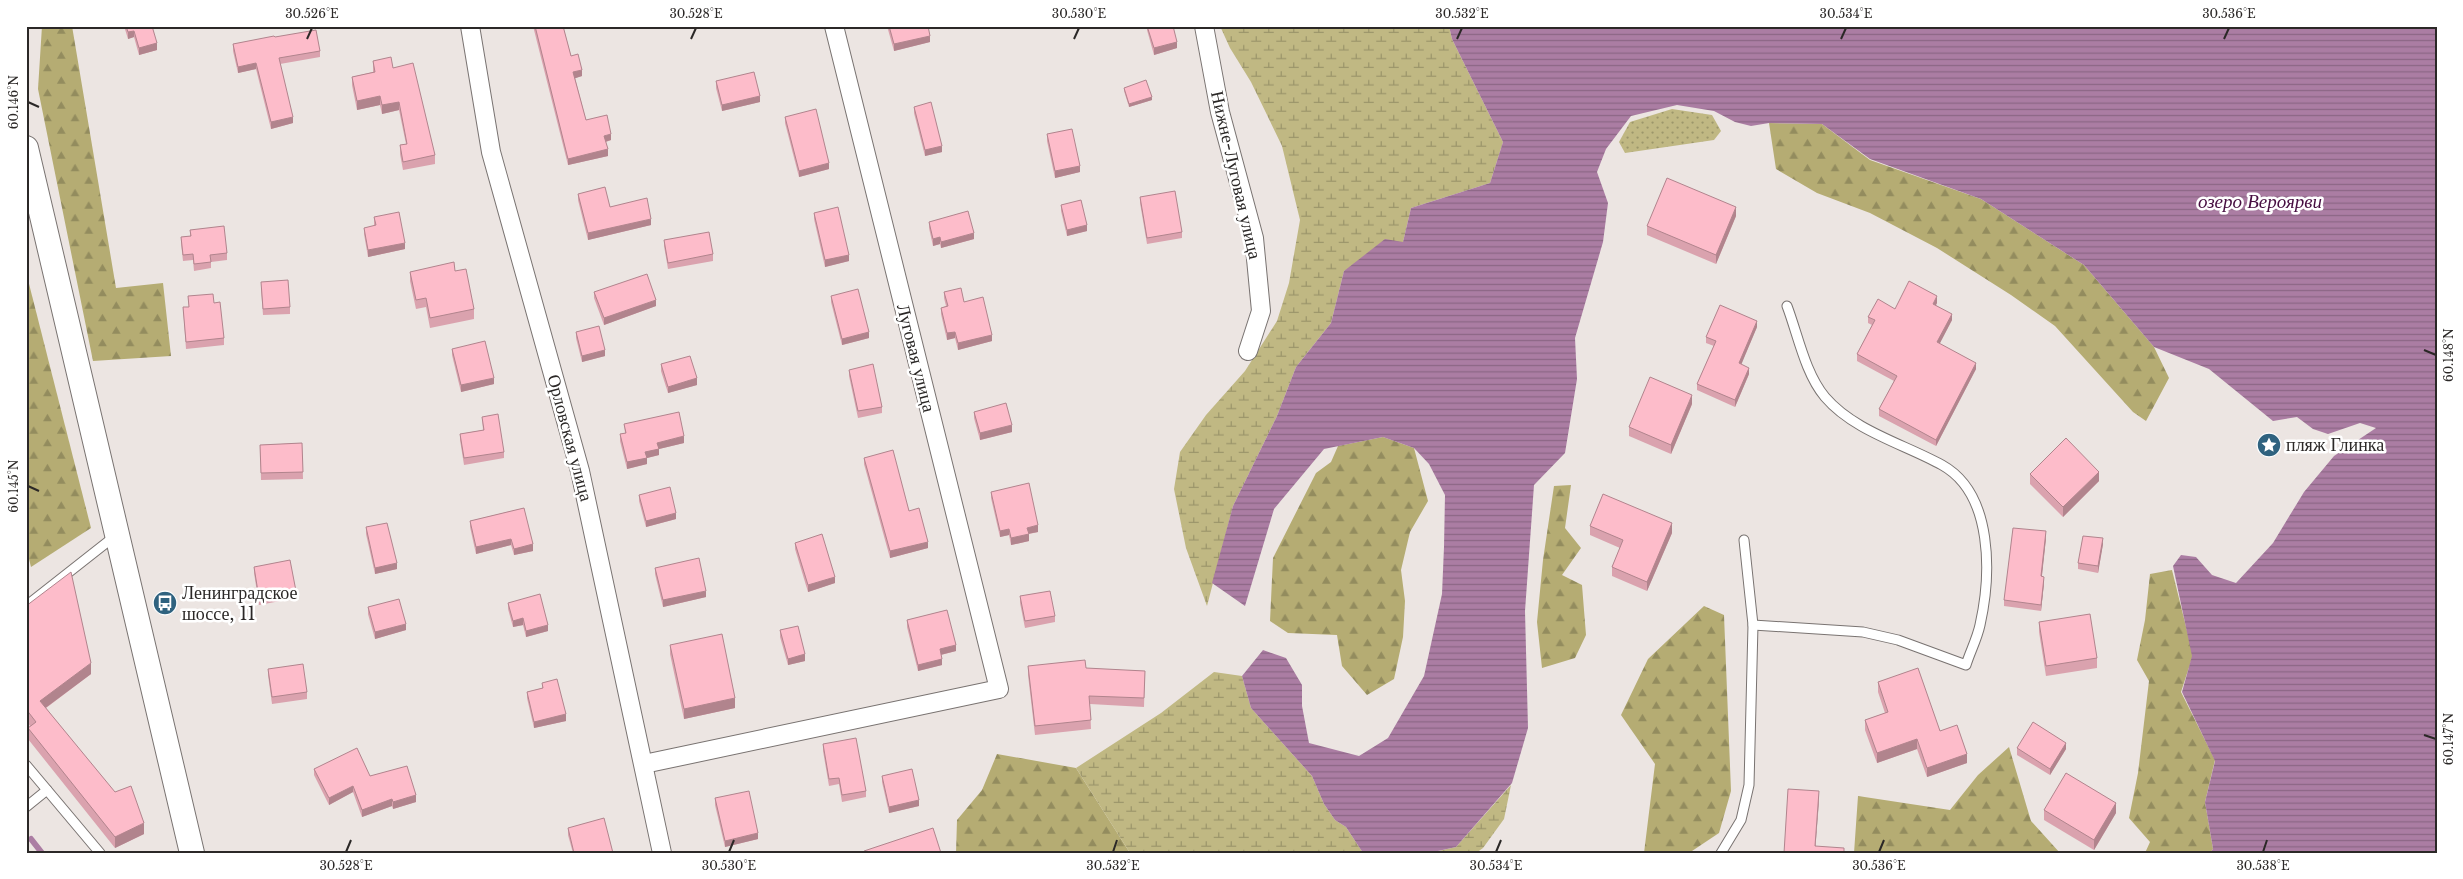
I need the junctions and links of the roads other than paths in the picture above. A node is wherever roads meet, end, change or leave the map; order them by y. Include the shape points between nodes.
1 (470, 26) edge
2 (834, 26) edge
3 (1204, 26) edge
4 (26, 148) edge
5 (1787, 306) dead end
6 (1248, 352) dead end
7 (117, 534) junction
8 (1744, 540) dead end
9 (26, 606) edge
10 (1753, 625) junction
11 (644, 764) junction
12 (26, 765) edge
13 (47, 790) junction
14 (26, 807) edge
15 (100, 853) edge
16 (192, 853) edge
17 (662, 853) edge
18 (1721, 853) edge

1 - 11 street, Орловская улица via 491,152 580,471
2 - 11 street, Луговая улица via 999,689
3 - 6 street, Нижне-Луговая улица via 1220,112 1254,238 1261,311
4 - 7 main road
5 - 10 lane via 1811,372 1825,396 1844,414 1870,430 1945,467 1966,487 1979,511 1986,543 1986,576 1980,626 1966,665 1898,640 1863,632
7 - 9 lane
7 - 16 main road
8 - 10 lane
10 - 18 lane via 1749,784 1741,820
11 - 17 street, Орловская улица
12 - 13 lane
13 - 14 lane
13 - 15 lane

